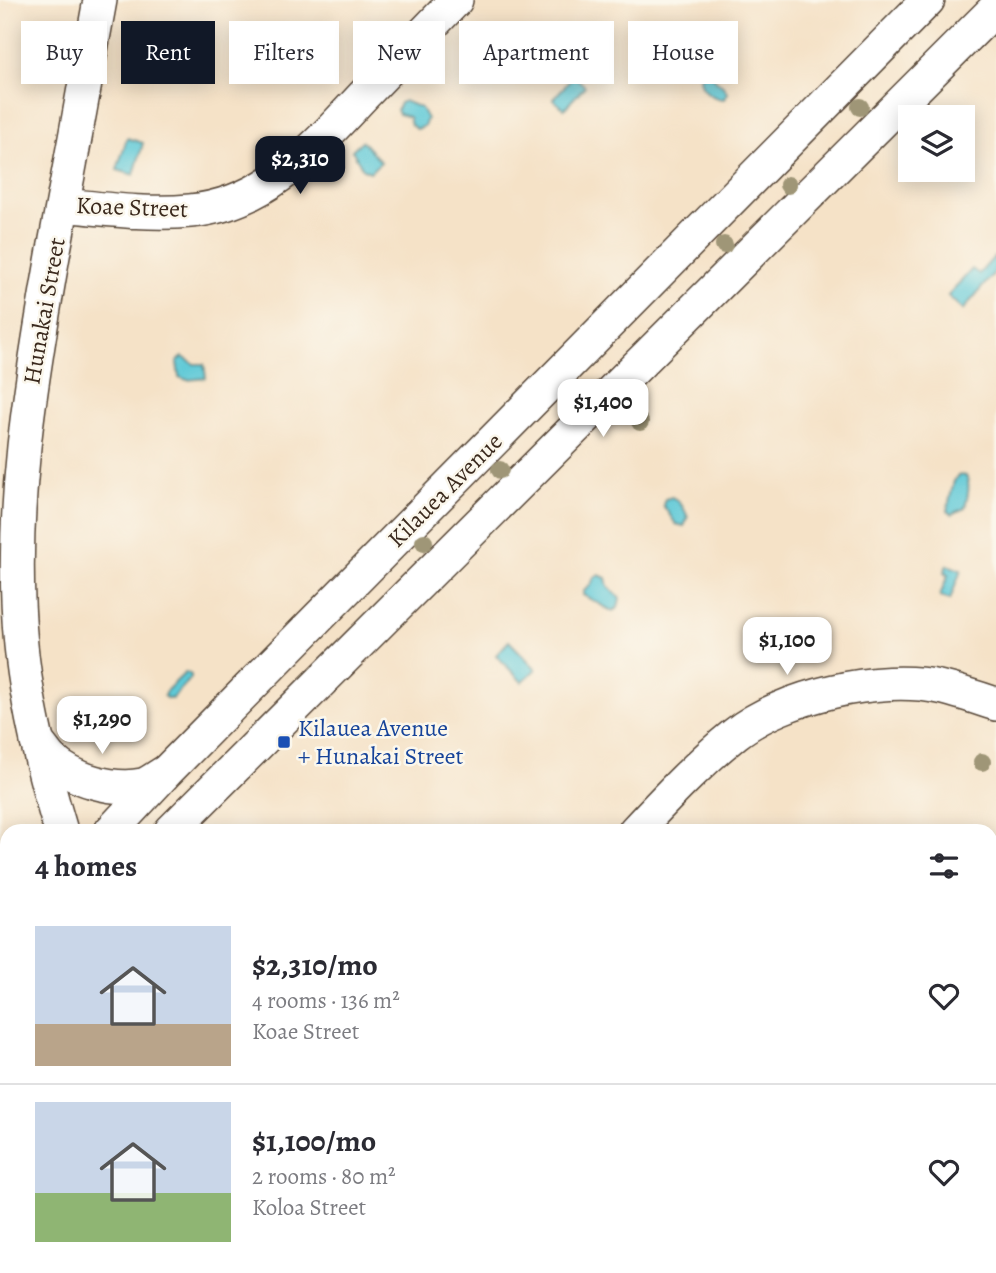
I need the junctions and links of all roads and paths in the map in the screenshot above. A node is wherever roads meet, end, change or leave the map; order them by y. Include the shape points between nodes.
1 (100, 0) edge
2 (456, 0) edge
3 (928, 0) edge
4 (988, 0) edge
5 (996, 8) edge
6 (63, 205) junction
7 (996, 704) edge
8 (37, 742) junction
9 (167, 771) junction
10 (59, 824) edge
11 (118, 824) edge
12 (178, 824) edge
13 (642, 824) edge

1 - 6 street, Hunakai Street
2 - 6 street, Koae Street via 303,159 273,183 240,200 192,211 136,212
3 - 9 street, Kilauea Avenue
4 - 5 street
5 - 12 street, Kilauea Avenue
6 - 8 street, Hunakai Street via 33,369 22,469 18,552 21,645
7 - 13 street via 937,687 888,684 840,689 788,705 737,733
8 - 9 street via 69,772 100,784 144,785
8 - 10 street, Hunakai Street
9 - 11 street, Kilauea Avenue

